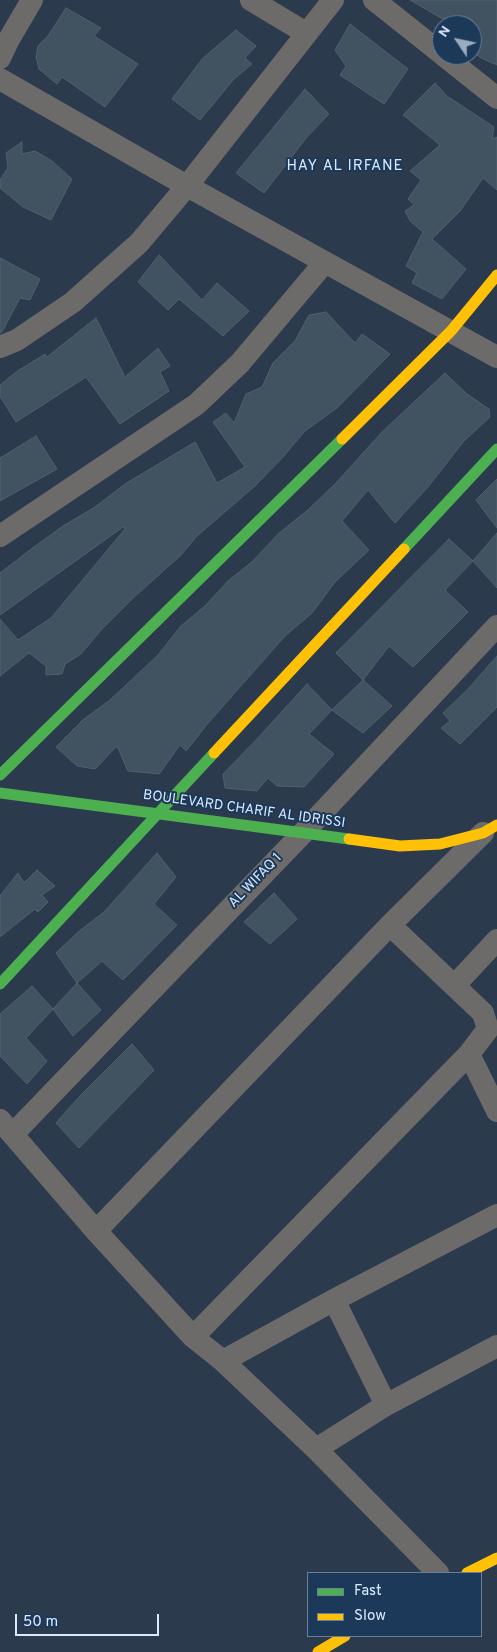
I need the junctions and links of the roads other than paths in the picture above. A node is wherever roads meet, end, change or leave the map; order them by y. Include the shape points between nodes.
1 (32, 0) edge
2 (251, 0) edge
3 (333, 0) edge
4 (374, 0) edge
5 (306, 33) junction
6 (432, 47) edge
7 (0, 58) edge
8 (455, 65) edge
9 (0, 79) edge
10 (497, 98) edge
11 (187, 186) junction
12 (325, 262) junction
13 (497, 275) edge
14 (451, 331) junction
15 (0, 347) edge
16 (497, 357) edge
17 (497, 449) edge
18 (0, 536) edge
19 (497, 626) edge
20 (0, 775) edge
21 (0, 793) edge
22 (159, 813) junction
23 (490, 829) edge
24 (302, 834) junction
25 (390, 925) junction
26 (497, 940) edge
27 (0, 984) edge
28 (454, 985) junction
29 (469, 1054) junction
30 (497, 1111) edge
31 (6, 1127) edge
32 (497, 1215) edge
33 (96, 1231) junction
34 (334, 1300) junction
35 (193, 1337) junction
36 (497, 1346) edge
37 (223, 1361) junction
38 (386, 1405) junction
39 (316, 1449) junction
40 (497, 1558) edge
41 (437, 1572) edge
42 (469, 1572) edge
43 (343, 1637) edge
44 (318, 1652) edge

1 - 7 street
2 - 5 street
3 - 5 street
4 - 6 street
5 - 11 street
8 - 10 street
9 - 11 street
11 - 12 street
11 - 15 street via 139,242 73,302 17,340
12 - 14 street
12 - 18 street via 240,362 197,404
13 - 14 street
14 - 16 street
14 - 20 street
17 - 22 street
19 - 24 street, AL WIFAQ 1
21 - 22 street, BOULEVARD CHARIF AL IDRISSI
22 - 24 street, BOULEVARD CHARIF AL IDRISSI
22 - 27 street
23 - 24 street, BOULEVARD CHARIF AL IDRISSI via 440,844 400,846
23 - 25 street
24 - 31 street, AL WIFAQ 1
25 - 28 street
25 - 33 street
26 - 28 street
28 - 29 street via 483,1014 488,1029
29 - 30 street
29 - 35 street
31 - 33 street
32 - 34 street
33 - 35 street
34 - 37 street
34 - 38 street
35 - 37 street
36 - 38 street
37 - 39 street
38 - 39 street
39 - 41 street
40 - 42 street
43 - 44 street

